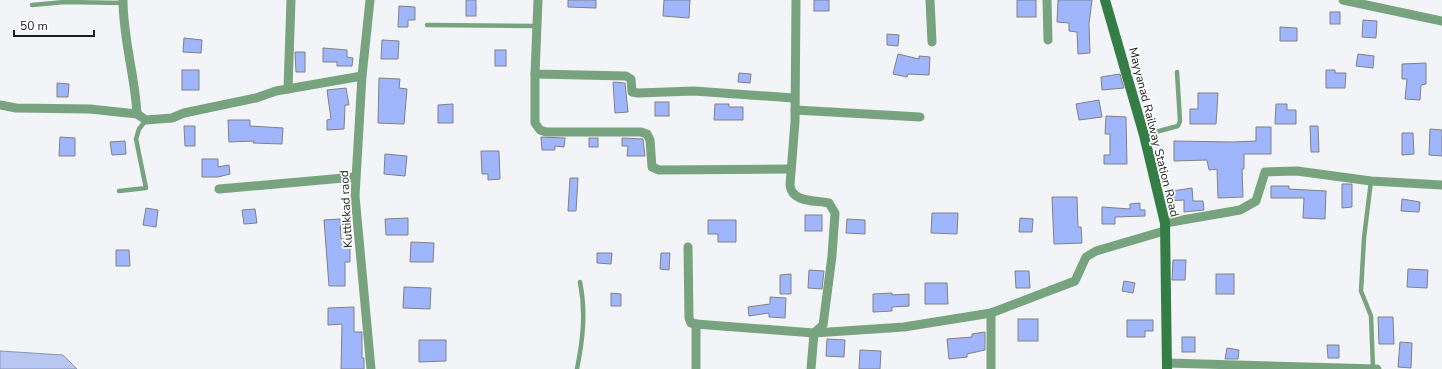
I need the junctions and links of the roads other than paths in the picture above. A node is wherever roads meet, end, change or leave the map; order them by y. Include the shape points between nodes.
1 (291, 0) edge
2 (370, 0) edge
3 (538, 0) edge
4 (796, 0) edge
5 (930, 0) edge
6 (1047, 0) edge
7 (1105, 0) edge
8 (1343, 0) edge
9 (123, 1) edge
10 (32, 5) dead end
11 (1442, 21) edge
12 (427, 25) dead end
13 (536, 26) junction
14 (1048, 40) dead end
15 (932, 42) dead end
16 (1177, 72) dead end
17 (535, 74) junction
18 (362, 76) junction
19 (288, 89) junction
20 (794, 98) junction
21 (0, 105) edge
22 (794, 110) junction
23 (137, 114) junction
24 (920, 117) dead end
25 (146, 120) junction
26 (1144, 135) junction
27 (791, 169) junction
28 (355, 177) junction
29 (1371, 182) junction
30 (1442, 185) edge
31 (219, 189) dead end
32 (119, 191) dead end
33 (1164, 227) junction
34 (688, 247) dead end
35 (580, 282) dead end
36 (991, 313) junction
37 (696, 324) junction
38 (814, 333) junction
39 (1167, 366) edge
40 (371, 369) edge
41 (577, 369) edge
42 (696, 369) edge
43 (811, 369) edge
44 (991, 369) edge
45 (1375, 369) edge

1 - 19 street
2 - 18 street, Kuttikkad raod
3 - 13 street
4 - 20 street
5 - 15 street
6 - 14 street
7 - 26 main road, Mayyanad Railway Station Road
8 - 11 street
9 - 10 lane
9 - 23 street
12 - 13 lane
13 - 17 street
16 - 26 lane via 1180,121 1178,126
17 - 20 street via 626,76 630,79 632,92 638,93 694,91
17 - 27 street via 535,123 540,130 641,132 650,140 652,167 659,170
18 - 19 street
18 - 28 street, Kuttikkad raod
19 - 25 street via 190,111 172,118
20 - 22 street
21 - 23 street
22 - 24 street
22 - 27 street
23 - 25 street
25 - 32 lane via 139,129 136,139 146,188
26 - 33 main road, Mayyanad Railway Station Road
27 - 38 street via 791,193 795,197 829,203 835,213 823,325
28 - 31 street
28 - 40 street, Kuttikkad raod
29 - 30 street
29 - 33 street via 1297,172 1265,172 1256,201 1240,210
29 - 45 lane via 1361,291 1371,316
33 - 36 street via 1096,251 1086,257 1075,281
33 - 39 main road, Mayyanad Railway Station Road
34 - 37 street via 690,318 691,323
35 - 41 lane via 584,303 583,337
36 - 38 street via 904,327
36 - 44 street
37 - 38 street
37 - 42 street
38 - 43 street
39 - 45 street

